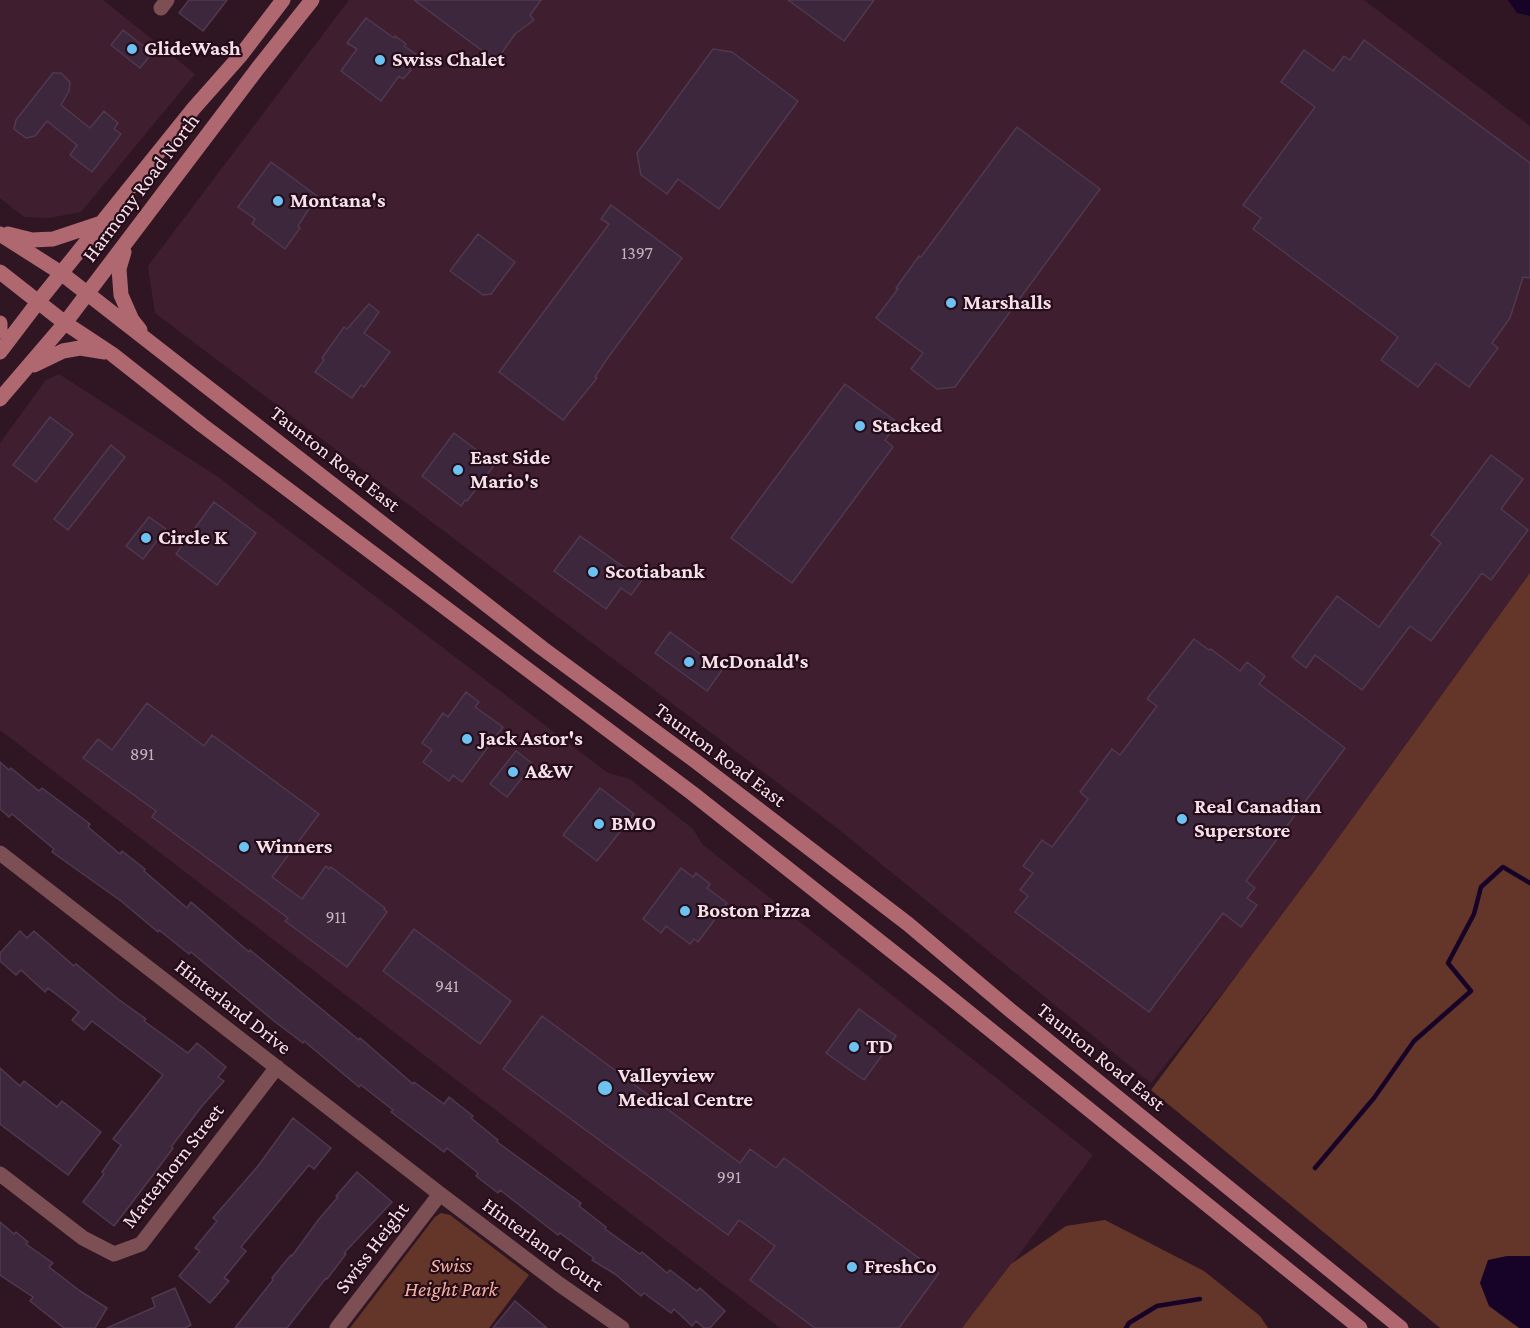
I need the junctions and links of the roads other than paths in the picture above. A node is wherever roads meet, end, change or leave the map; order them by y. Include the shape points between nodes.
1 (283, 0) edge
2 (312, 0) edge
3 (241, 55) junction
4 (258, 68) junction
5 (104, 221) junction
6 (0, 232) edge
7 (129, 238) junction
8 (0, 272) edge
9 (61, 273) junction
10 (87, 294) junction
11 (38, 302) junction
12 (0, 323) edge
13 (65, 323) junction
14 (0, 331) edge
15 (149, 342) junction
16 (0, 352) edge
17 (112, 354) junction
18 (21, 373) junction
19 (0, 399) edge
20 (0, 853) edge
21 (277, 1067) junction
22 (0, 1174) edge
23 (440, 1194) junction
24 (337, 1328) edge
25 (622, 1328) edge
26 (1360, 1328) edge
27 (1401, 1328) edge

1 - 3 main road, Harmony Road North
2 - 4 main road, Harmony Road North
3 - 4 main road
3 - 5 main road, Harmony Road North
4 - 7 main road, Harmony Road North
5 - 6 main road via 53,239 32,240
5 - 9 main road, Harmony Road North
6 - 9 main road, Taunton Road East
7 - 10 main road, Harmony Road North
7 - 15 main road via 119,268 121,295 132,320
8 - 11 main road
9 - 10 main road, Taunton Road East
9 - 11 main road, Harmony Road North
10 - 13 main road, Harmony Road North
10 - 15 main road, Taunton Road East
11 - 13 main road
11 - 16 main road, Harmony Road North
12 - 14 main road
13 - 17 main road
13 - 18 main road, Harmony Road North
15 - 27 main road, Taunton Road East via 542,648 908,924
17 - 18 main road via 80,348 63,351
17 - 26 main road via 692,793
18 - 19 main road, Harmony Road North
20 - 21 street, Hinterland Drive
21 - 22 street, Matterhorn Street via 141,1244 114,1254 83,1238
21 - 23 street, Hinterland Drive
23 - 24 street, Swiss Height
23 - 25 street, Hinterland Court

